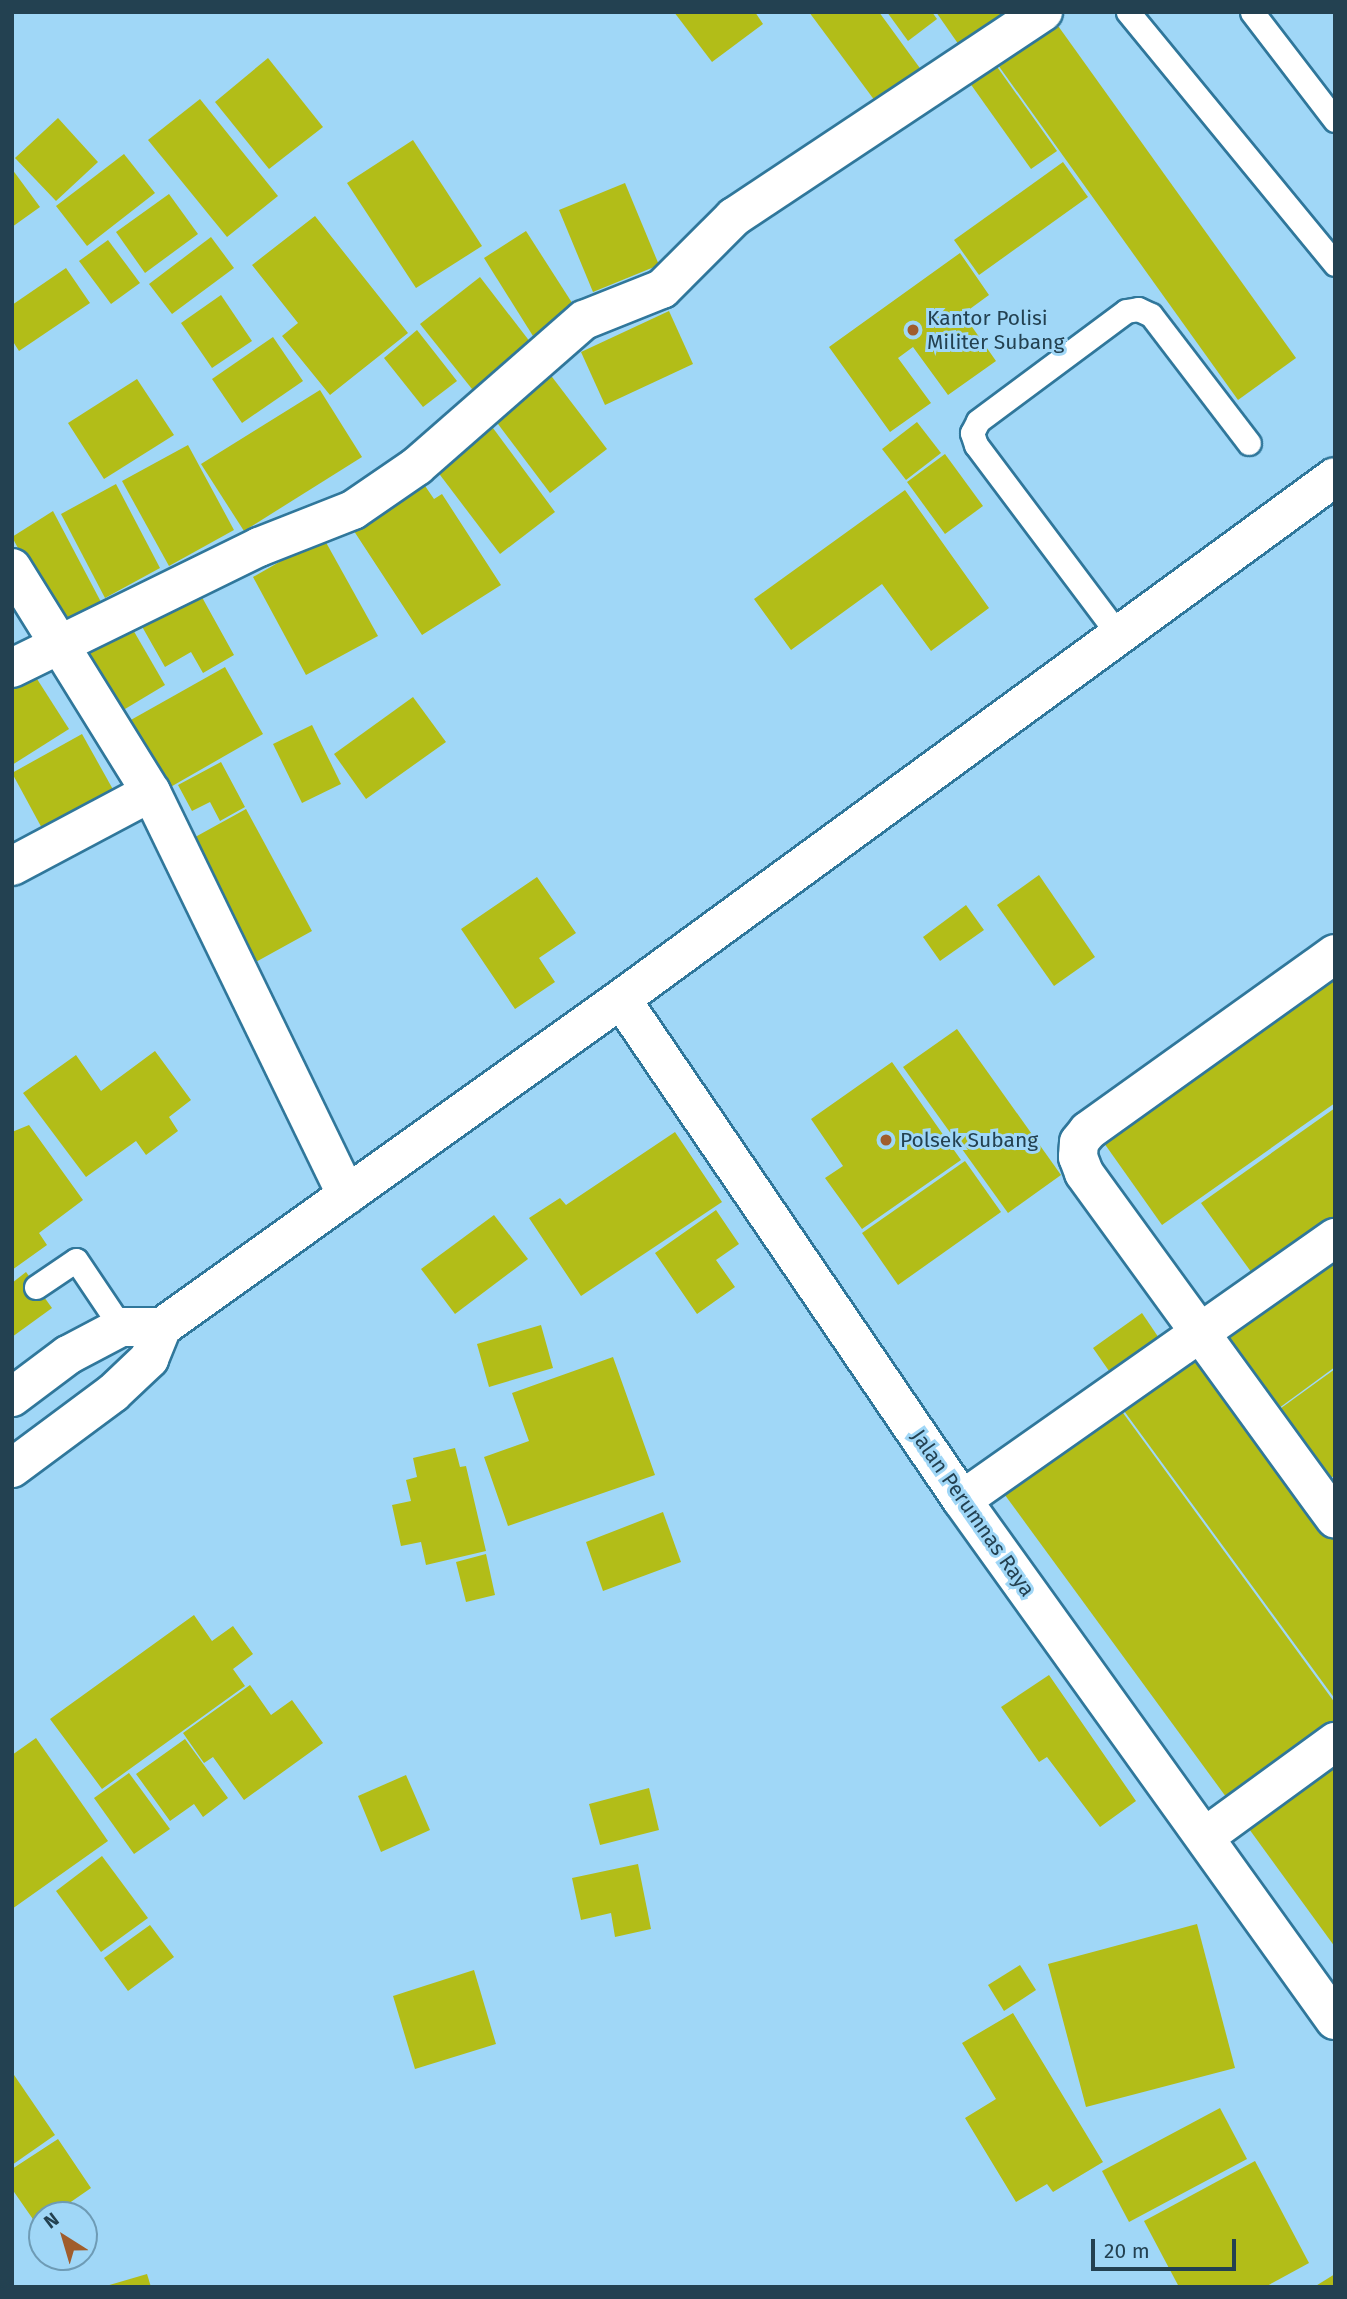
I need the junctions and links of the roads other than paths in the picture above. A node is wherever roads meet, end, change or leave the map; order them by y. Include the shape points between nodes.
1 (1043, 12) edge
2 (1128, 12) edge
3 (1252, 12) edge
4 (1335, 120) edge
5 (1335, 264) edge
6 (1249, 443) dead end
7 (1335, 477) edge
8 (12, 568) edge
9 (1118, 634) junction
10 (58, 642) junction
11 (12, 668) edge
12 (151, 792) junction
13 (12, 866) edge
14 (1335, 954) edge
15 (621, 999) junction
16 (347, 1195) junction
17 (1335, 1238) edge
18 (36, 1287) dead end
19 (121, 1327) junction
20 (162, 1327) junction
21 (1201, 1332) junction
22 (12, 1397) edge
23 (12, 1468) edge
24 (962, 1500) junction
25 (1331, 1504) edge
26 (1335, 1742) edge
27 (1206, 1836) junction
28 (1335, 2020) edge

1 - 10 street via 734,217 662,289 584,320 417,466 353,510 259,547
2 - 5 lane
3 - 4 lane
6 - 9 lane via 1151,315 1139,309 1126,311 978,421 972,433 976,445
7 - 9 street
8 - 10 street
9 - 15 street
10 - 11 street
10 - 12 street
12 - 13 street
12 - 16 street
14 - 21 street via 1079,1142 1084,1172
15 - 16 street
15 - 24 street, Jalan Perumnas Raya
16 - 20 street
17 - 21 street
18 - 19 lane via 76,1260
19 - 20 street
19 - 22 street via 68,1355
20 - 23 street via 149,1359 113,1393
21 - 24 street
21 - 25 street
24 - 27 street, Jalan Perumnas Raya
26 - 27 street
27 - 28 street, Jalan Perumnas Raya

